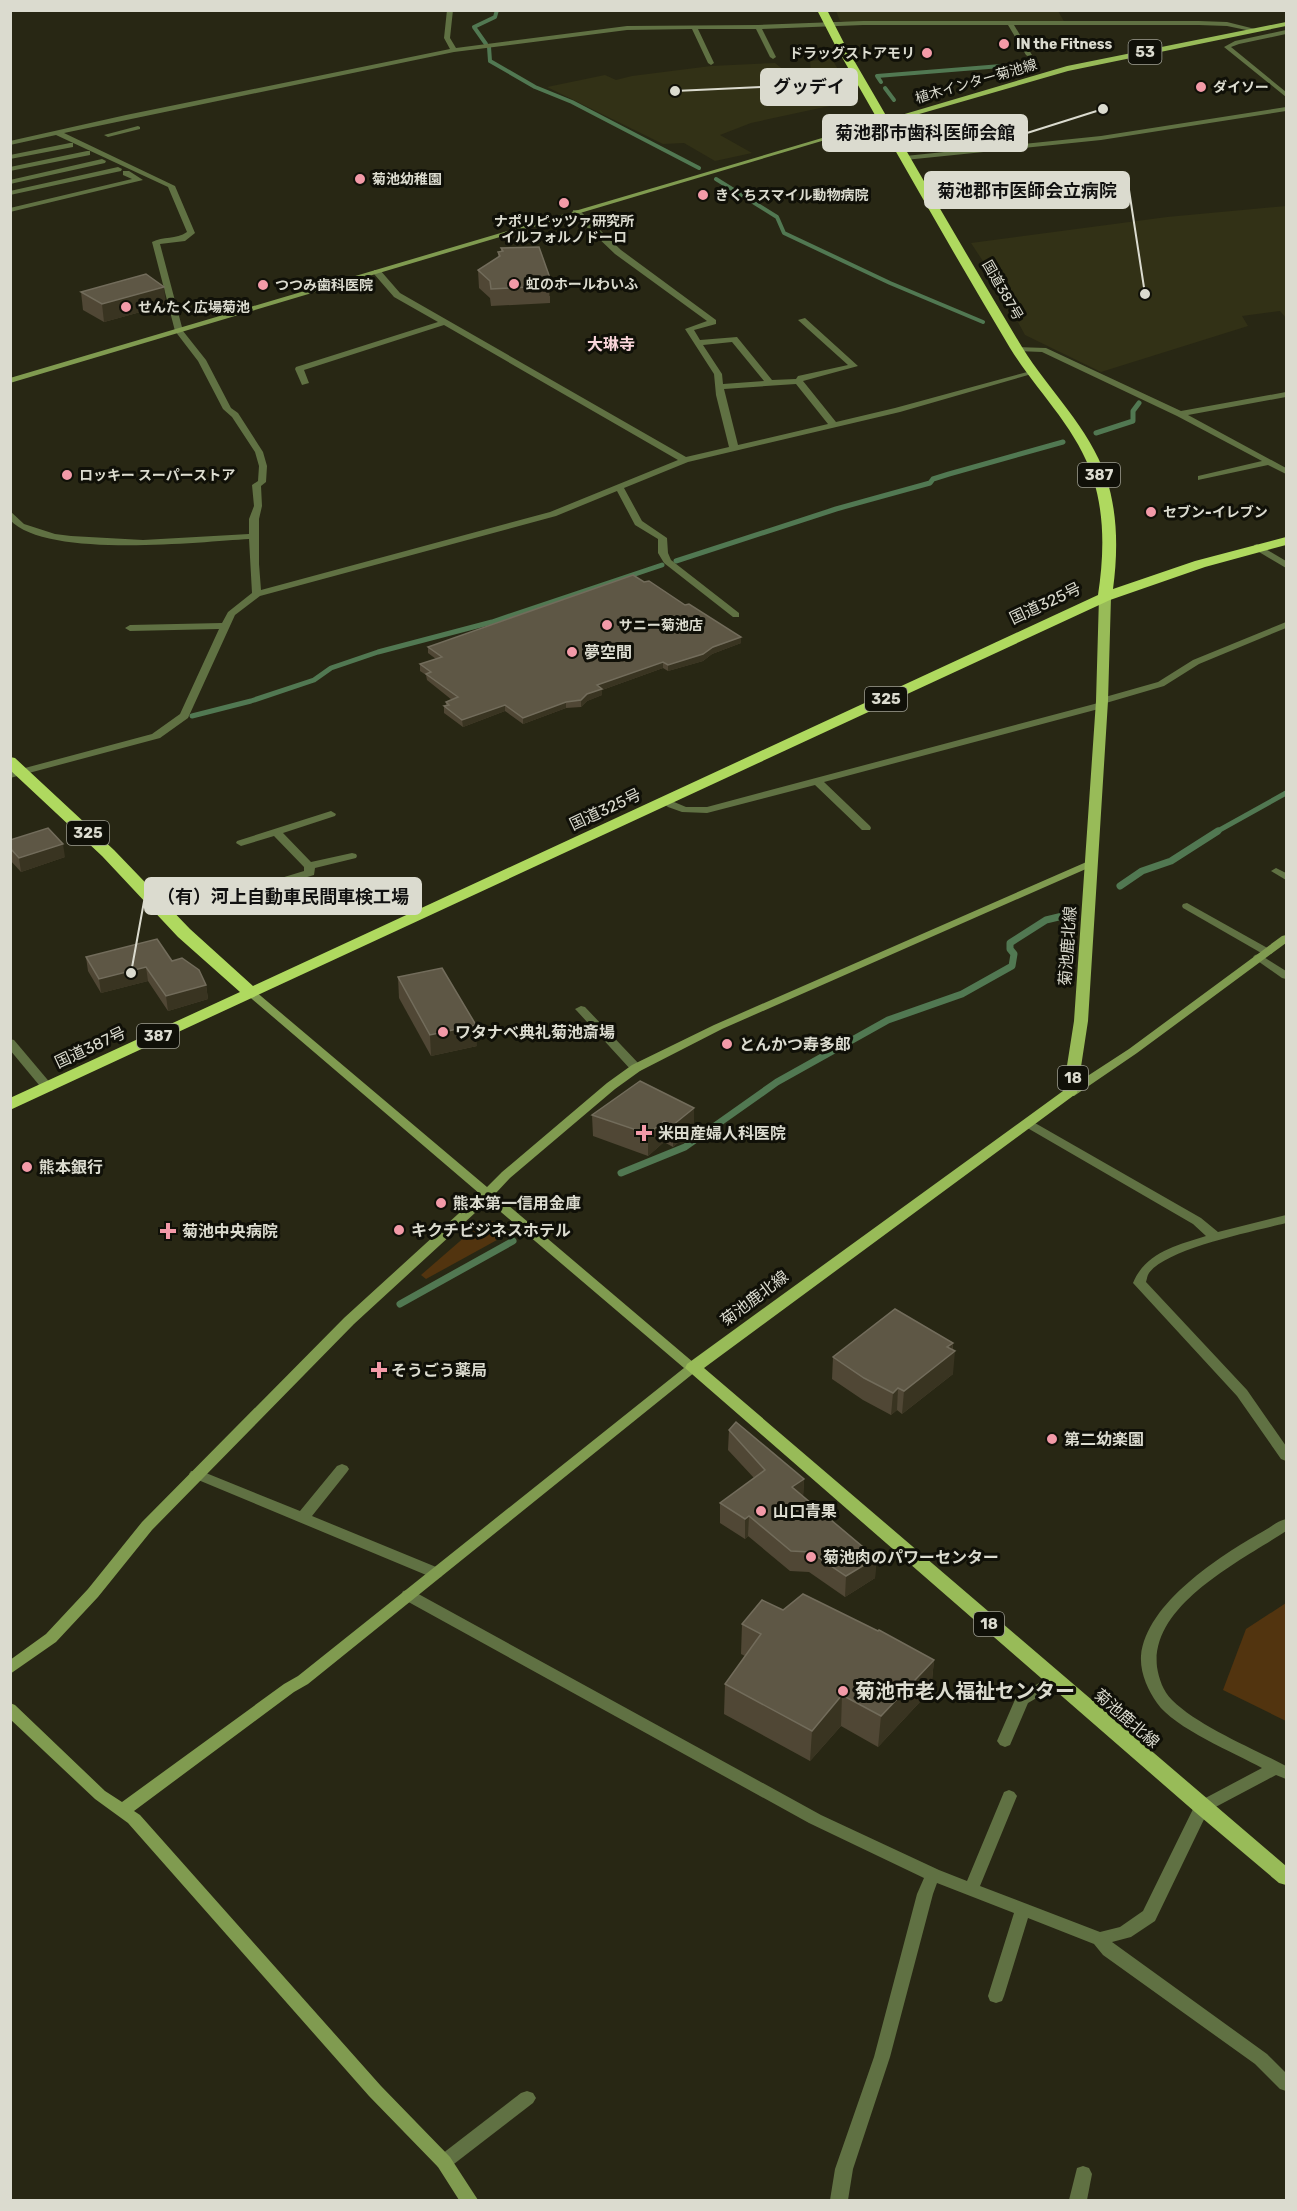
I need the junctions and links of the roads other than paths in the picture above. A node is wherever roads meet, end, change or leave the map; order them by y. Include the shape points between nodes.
1 (450, 10) edge
2 (822, 10) edge
3 (828, 24) junction
4 (1011, 25) junction
5 (694, 27) junction
6 (758, 27) junction
7 (1287, 28) edge
8 (1256, 30) junction
9 (454, 50) junction
10 (1029, 55) dead end
11 (774, 57) dead end
12 (711, 63) dead end
13 (1287, 95) edge
14 (1287, 109) edge
15 (885, 121) junction
16 (92, 125) junction
17 (138, 128) dead end
18 (54, 133) junction
19 (10, 143) edge
20 (70, 145) junction
21 (87, 153) junction
22 (10, 157) edge
23 (905, 158) junction
24 (102, 161) junction
25 (10, 169) edge
26 (118, 169) junction
27 (10, 182) edge
28 (10, 193) edge
29 (11, 209) edge
30 (576, 212) junction
31 (377, 272) junction
32 (802, 320) dead end
33 (446, 322) junction
34 (179, 331) junction
35 (698, 343) junction
36 (1017, 349) junction
37 (1031, 373) junction
38 (10, 381) edge
39 (798, 381) junction
40 (305, 383) dead end
41 (770, 383) junction
42 (721, 387) junction
43 (1287, 394) edge
44 (1180, 414) junction
45 (834, 425) junction
46 (734, 448) junction
47 (685, 460) junction
48 (1270, 462) junction
49 (1287, 471) edge
50 (1201, 478) dead end
51 (620, 488) junction
52 (10, 514) edge
53 (254, 536) junction
54 (1287, 541) edge
55 (1257, 548) junction
56 (1287, 565) edge
57 (257, 594) junction
58 (1106, 597) junction
59 (736, 615) dead end
60 (1287, 625) edge
61 (224, 626) junction
62 (130, 628) dead end
63 (1102, 703) junction
64 (14, 769) edge
65 (818, 782) junction
66 (667, 802) junction
67 (331, 814) dead end
68 (866, 828) dead end
69 (276, 832) junction
70 (241, 843) dead end
71 (352, 856) dead end
72 (1091, 863) junction
73 (309, 866) junction
74 (1187, 906) dead end
75 (163, 908) junction
76 (1287, 938) edge
77 (1263, 955) junction
78 (1287, 976) edge
79 (250, 993) junction
80 (581, 1009) dead end
81 (10, 1042) edge
82 (636, 1068) junction
83 (48, 1088) junction
84 (1070, 1093) junction
85 (13, 1100) edge
86 (1028, 1123) junction
87 (488, 1194) junction
88 (1287, 1220) edge
89 (1215, 1237) junction
90 (693, 1368) junction
91 (1287, 1456) edge
92 (342, 1468) dead end
93 (196, 1474) junction
94 (302, 1518) junction
95 (1287, 1524) edge
96 (436, 1573) junction
97 (408, 1595) junction
98 (10, 1668) edge
99 (1054, 1680) junction
100 (10, 1709) edge
101 (1005, 1741) dead end
102 (1281, 1771) edge
103 (1009, 1796) dead end
104 (1202, 1807) junction
105 (123, 1810) junction
106 (933, 1875) junction
107 (1287, 1877) edge
108 (971, 1890) junction
109 (1023, 1910) junction
110 (1100, 1939) junction
111 (996, 1996) dead end
112 (1287, 2084) edge
113 (527, 2098) dead end
114 (444, 2162) junction
115 (1083, 2174) dead end
116 (469, 2200) edge
117 (839, 2200) edge
118 (1078, 2200) edge

1 - 9 street via 447,39
2 - 3 highway, 国道387号 / 387
3 - 4 street
3 - 6 street
3 - 15 highway, 国道387号 / 387
4 - 8 street via 1197,20
4 - 10 street
5 - 6 street
5 - 9 street via 647,27
5 - 12 street
6 - 11 street
7 - 8 main road, 植木インター菊池線 / 53
7 - 13 street via 1227,47
8 - 15 main road, 植木インター菊池線 / 53 via 1067,69
9 - 16 street
14 - 23 street via 1101,138
15 - 23 highway, 国道387号 / 387
15 - 30 street
16 - 17 street via 110,136
16 - 18 street
18 - 19 street
18 - 20 street
18 - 34 street via 171,186 191,233 182,239 156,242
20 - 21 street
20 - 22 street
21 - 24 street
21 - 25 street
23 - 36 highway, 国道387号 / 387
24 - 26 street
24 - 27 street
26 - 28 street
26 - 29 street via 139,180
30 - 31 street
30 - 35 street via 618,252 713,322 689,329
31 - 33 street via 396,295
31 - 34 street
32 - 39 street via 854,366
33 - 40 street via 299,369
33 - 47 street
34 - 38 street
34 - 53 street via 202,360 226,409 235,415 261,457 262,482 256,485
35 - 41 street via 734,339
35 - 42 street via 718,374
36 - 37 highway, 国道387号 / 387
36 - 44 street via 1043,350
37 - 45 street
37 - 58 highway, 国道387号 / 387 via 1081,439 1097,468 1108,522
39 - 41 street
39 - 45 street
41 - 42 street
42 - 46 street
43 - 44 street
44 - 48 street
45 - 46 street
46 - 47 street
47 - 51 street
48 - 49 street
48 - 50 street
51 - 57 street via 543,516
51 - 59 street via 638,523 662,538 667,561
52 - 53 street via 21,526 71,539 143,543
53 - 57 street
54 - 55 highway, 国道325号 / 325
55 - 56 street
55 - 58 highway, 国道325号 / 325
57 - 61 street via 231,614
58 - 63 main road, 菊池鹿北線 / 18
58 - 66 highway, 国道325号 / 325
60 - 63 street via 1196,662 1161,684
61 - 62 street
61 - 64 street via 184,716 167,730 156,736
63 - 65 street
63 - 72 main road, 菊池鹿北線 / 18
64 - 75 highway, 325 via 101,846
65 - 66 street via 707,810 679,810
65 - 68 street
66 - 79 highway, 国道325号 / 325
67 - 69 street
69 - 70 street
69 - 73 street
71 - 73 street
72 - 82 street via 718,1027
72 - 84 main road, 菊池鹿北線 / 18 via 1081,1021
73 - 75 street via 310,873 305,876 216,900
74 - 77 street
75 - 79 highway, 325 via 183,933
76 - 77 street
77 - 78 street
77 - 84 street
79 - 83 highway, 国道387号 / 387
79 - 87 street
80 - 82 street
81 - 83 street
82 - 87 street via 581,1110
83 - 85 highway, 国道387号 / 387
84 - 86 main road, 菊池鹿北線 / 18
86 - 89 street via 1197,1221
86 - 90 main road, 菊池鹿北線 / 18
87 - 90 street
87 - 93 street via 349,1321
88 - 89 street
89 - 91 street via 1158,1260 1144,1271 1139,1283 1242,1393
90 - 96 street
90 - 99 main road, 菊池鹿北線 / 18
92 - 94 street
93 - 94 street
93 - 98 street via 51,1638
94 - 96 street
95 - 102 street via 1237,1554 1181,1598 1161,1620 1149,1655 1155,1685 1173,1710
96 - 97 street
97 - 105 street via 303,1680
97 - 106 street via 815,1819
99 - 101 street via 1022,1699
99 - 104 main road, 菊池鹿北線 / 18
100 - 105 street via 100,1795
102 - 104 street
103 - 108 street
104 - 107 main road, 菊池鹿北線 / 18
104 - 110 street via 1149,1916 1125,1932
105 - 114 street via 375,2091
106 - 108 street
106 - 117 street via 882,2057 844,2169
108 - 109 street
109 - 110 street
109 - 111 street
110 - 112 street via 1109,1950 1261,2059
113 - 114 street
114 - 116 street
115 - 118 street

